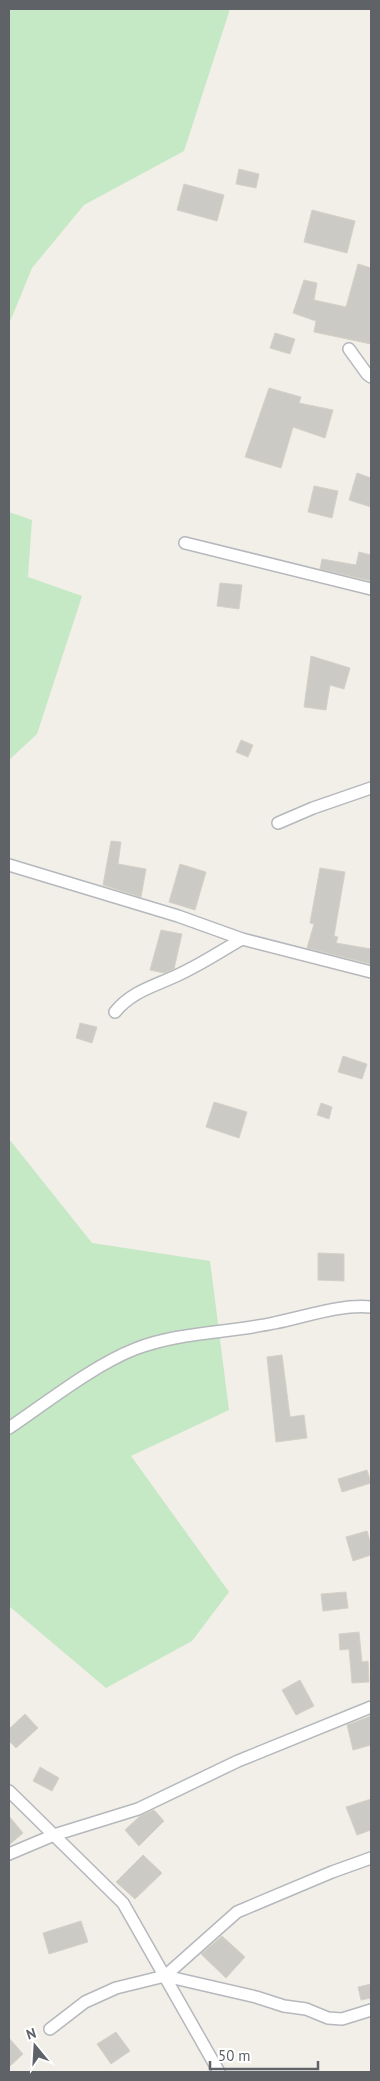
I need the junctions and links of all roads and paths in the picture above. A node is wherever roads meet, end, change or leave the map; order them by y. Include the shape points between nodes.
1 (350, 349) dead end
2 (371, 377) edge
3 (185, 542) dead end
4 (371, 589) edge
5 (371, 788) edge
6 (278, 824) dead end
7 (9, 865) edge
8 (242, 938) junction
9 (371, 972) edge
10 (115, 1012) dead end
11 (371, 1307) edge
12 (9, 1428) edge
13 (371, 1706) edge
14 (9, 1791) edge
15 (54, 1835) junction
16 (9, 1854) edge
17 (371, 1858) edge
18 (165, 1976) junction
19 (371, 2010) edge
20 (50, 2029) dead end
21 (219, 2072) edge

1 - 2 street
3 - 4 street
5 - 6 street
7 - 8 street
8 - 9 street
8 - 10 street via 179,974 140,991 123,1002
11 - 12 street via 344,1308 136,1349 110,1361
13 - 15 street via 238,1761 138,1809
14 - 15 street
15 - 16 street
15 - 18 street via 123,1903
17 - 18 street via 237,1912
18 - 19 street via 256,1996 328,2018 342,2019
18 - 20 street via 116,1988 85,2002
18 - 21 street

